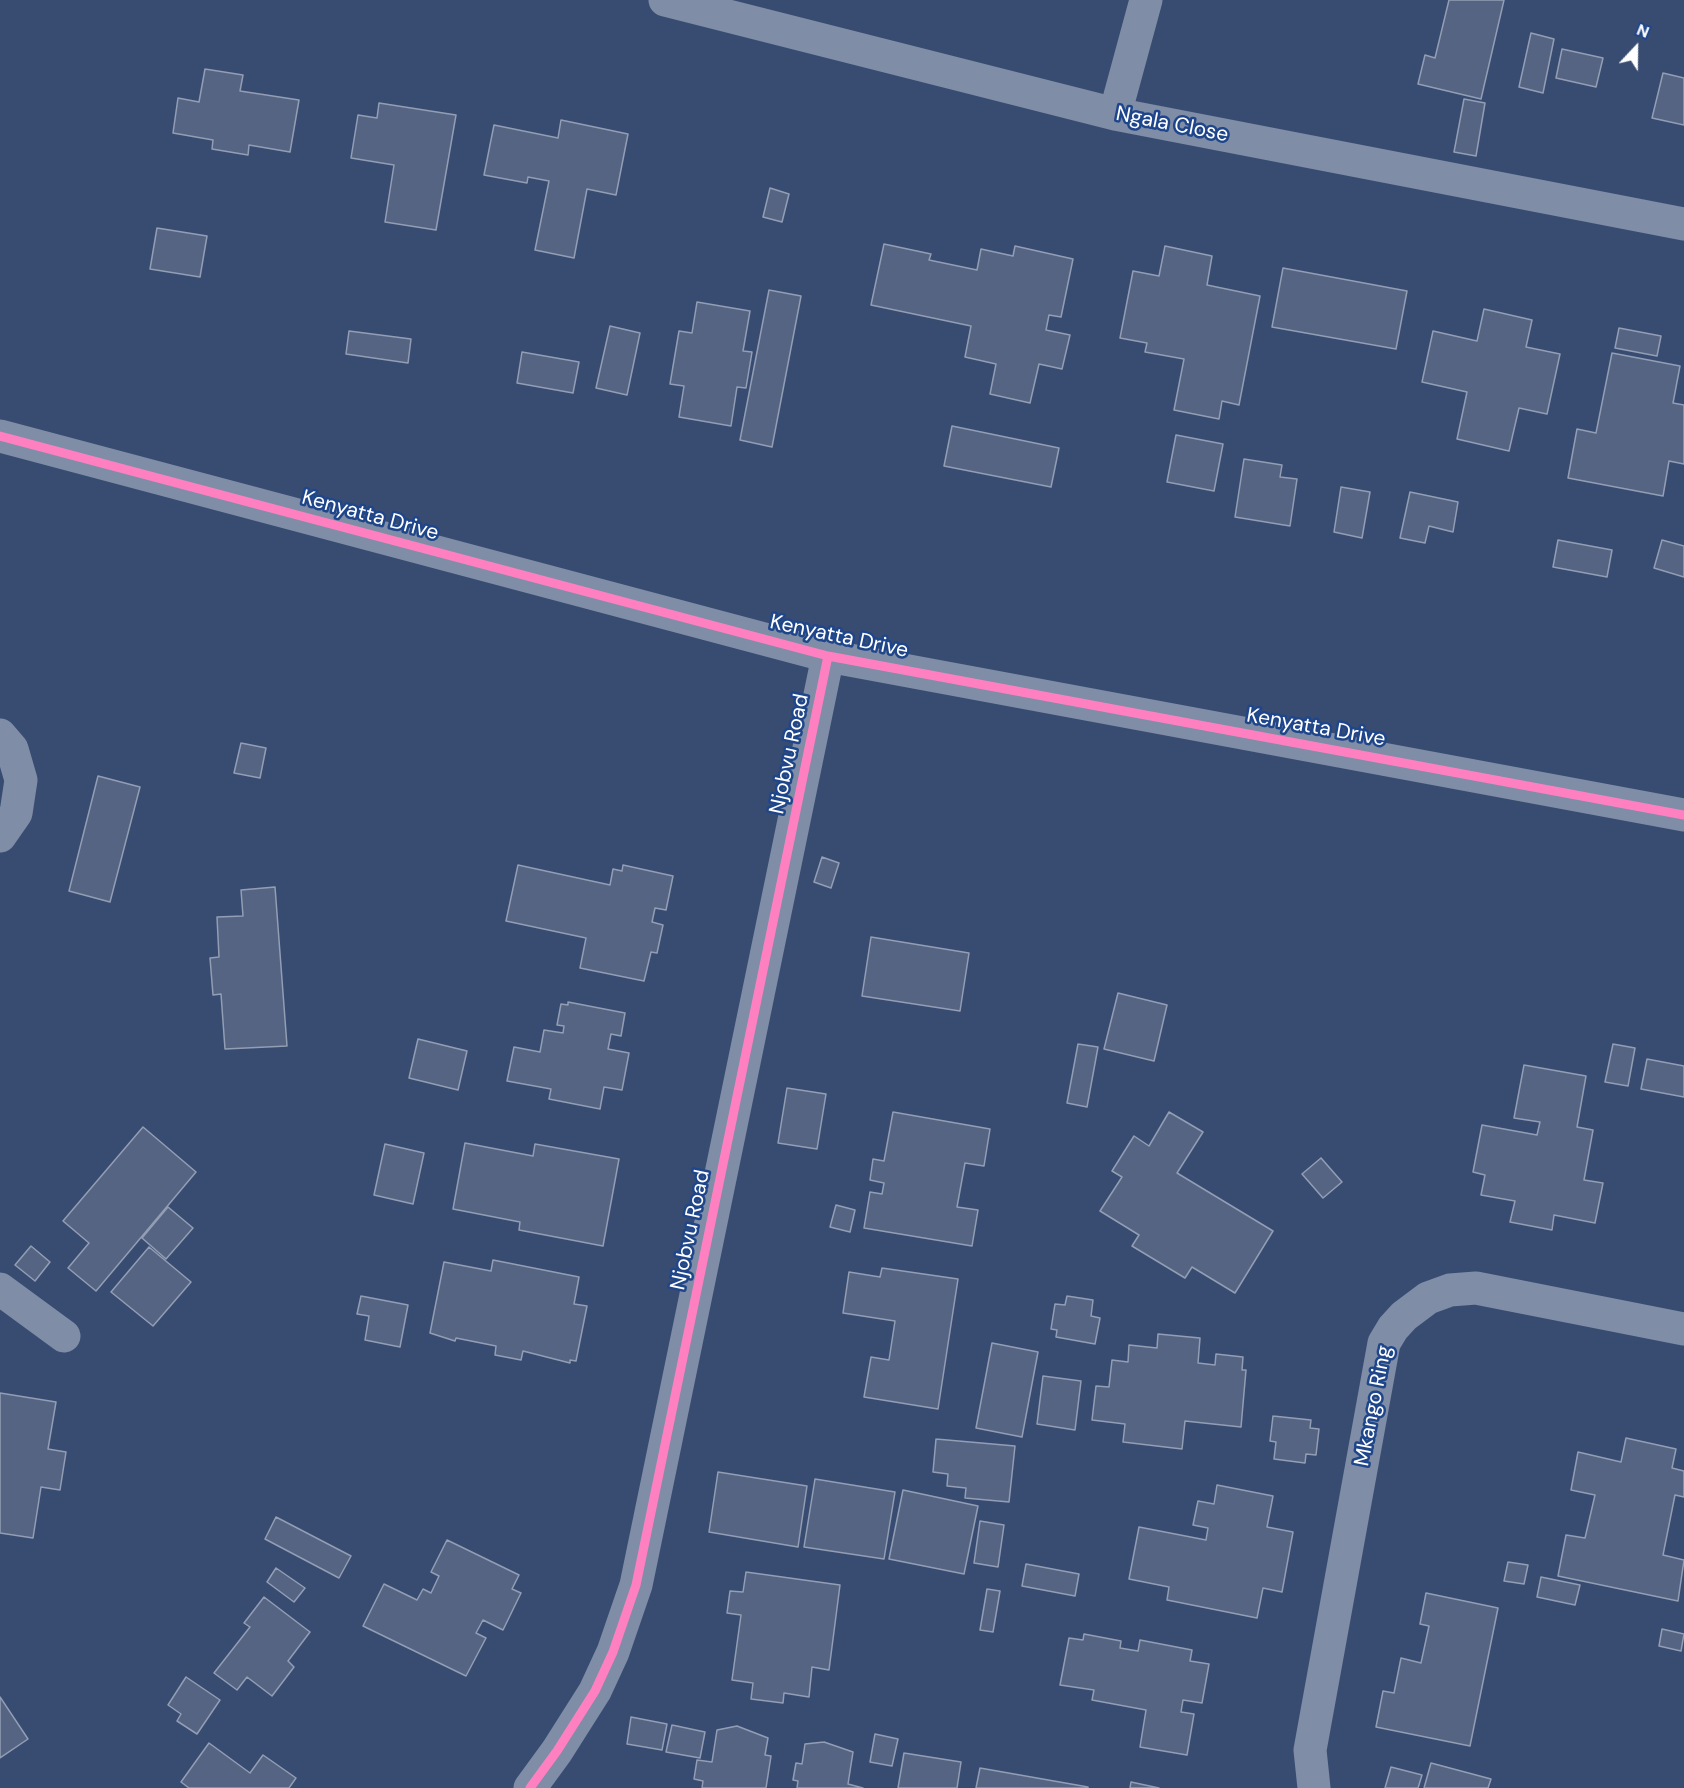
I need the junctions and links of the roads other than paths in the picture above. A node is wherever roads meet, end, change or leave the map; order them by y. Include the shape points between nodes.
1 (665, 0) edge
2 (1146, 0) edge
3 (1115, 114) junction
4 (1684, 224) edge
5 (0, 439) edge
6 (828, 656) junction
7 (0, 735) edge
8 (1684, 814) edge
9 (0, 836) edge
10 (0, 1289) edge
11 (1684, 1329) edge
12 (64, 1336) dead end
13 (530, 1788) edge
14 (1314, 1788) edge

1 - 3 street, Ngala Close
2 - 3 street
3 - 4 street, Ngala Close
5 - 6 street, Kenyatta Drive
6 - 8 street, Kenyatta Drive
6 - 13 street, Njobvu Road via 636,1585 595,1691
7 - 9 street via 12,749 21,780 16,813
10 - 12 street
11 - 14 street, Mkango Ring via 1476,1288 1450,1290 1428,1298 1393,1328 1384,1343 1310,1750

